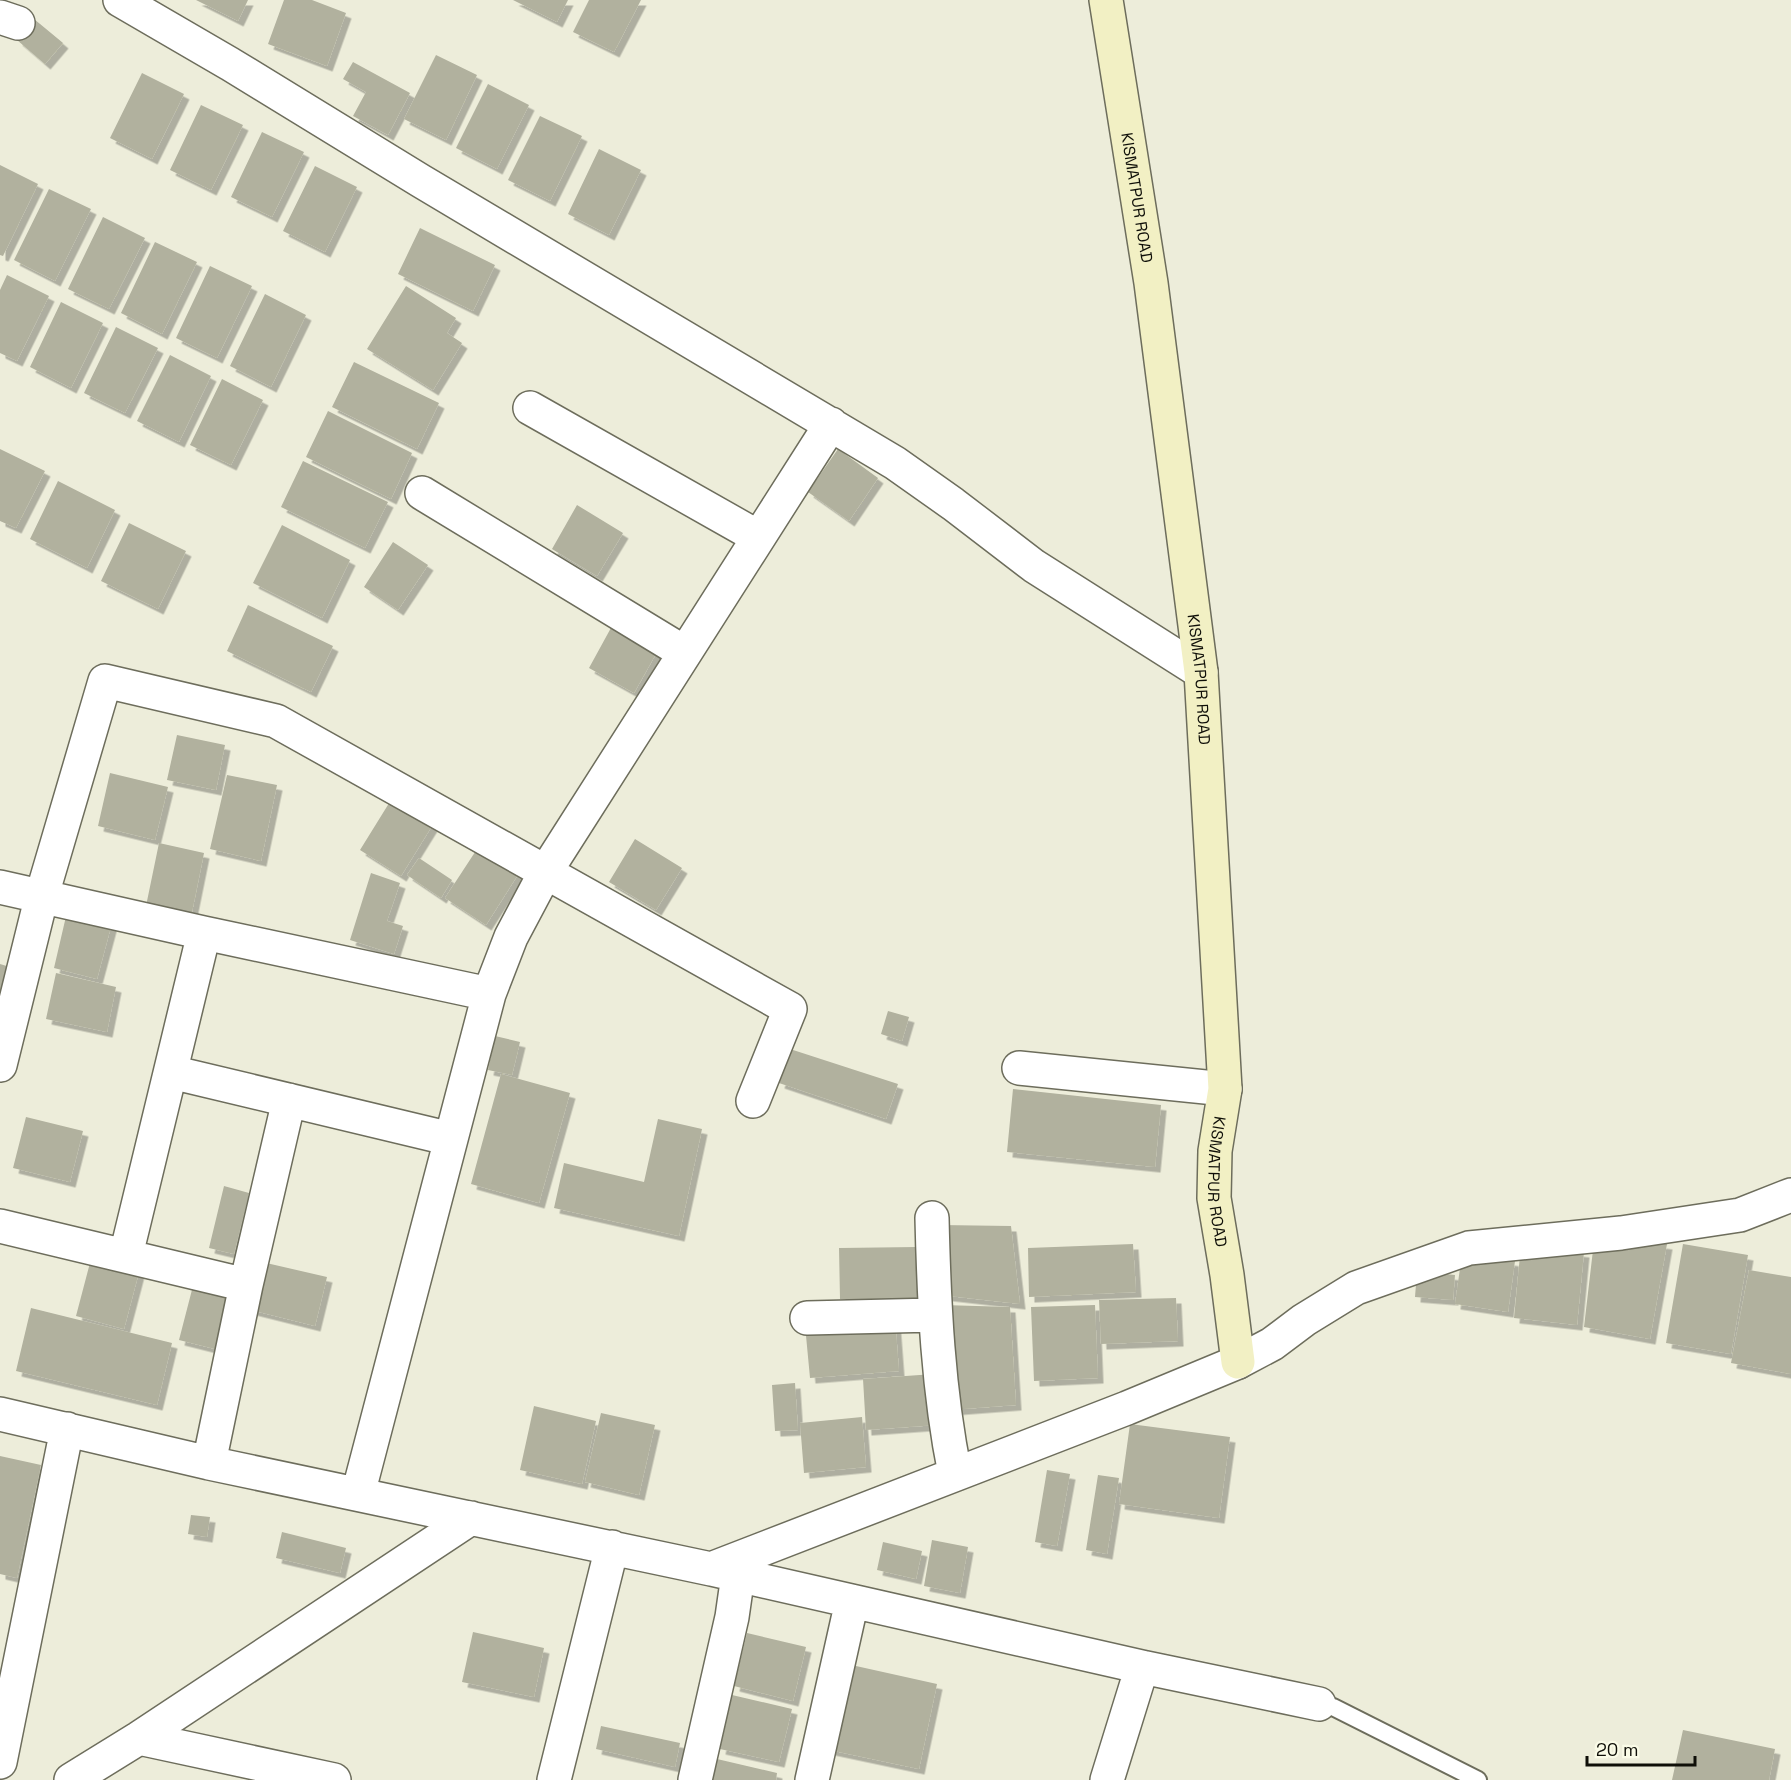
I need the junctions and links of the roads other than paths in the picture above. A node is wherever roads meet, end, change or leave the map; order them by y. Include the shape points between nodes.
1 (120, 0) edge
2 (1106, 0) edge
3 (530, 408) dead end
4 (831, 424) junction
5 (422, 493) dead end
6 (758, 537) junction
7 (685, 653) junction
8 (1200, 672) junction
9 (546, 871) junction
10 (0, 887) edge
11 (42, 895) junction
12 (204, 933) junction
13 (489, 994) junction
14 (4, 1030) edge
15 (0, 1065) edge
16 (1018, 1068) dead end
17 (171, 1072) junction
18 (1225, 1089) junction
19 (289, 1100) junction
20 (753, 1101) dead end
21 (451, 1138) junction
22 (1791, 1194) edge
23 (932, 1218) dead end
24 (0, 1226) edge
25 (126, 1255) junction
26 (246, 1285) junction
27 (935, 1315) junction
28 (807, 1318) dead end
29 (1238, 1362) junction
30 (0, 1414) edge
31 (67, 1430) junction
32 (209, 1463) junction
33 (955, 1474) junction
34 (358, 1494) junction
35 (471, 1518) junction
36 (612, 1547) junction
37 (725, 1572) junction
38 (852, 1601) junction
39 (1142, 1667) junction
40 (1319, 1704) joint
41 (139, 1738) junction
42 (0, 1762) edge
43 (71, 1780) edge
44 (334, 1780) edge
45 (554, 1780) edge
46 (695, 1780) edge
47 (812, 1780) edge
48 (1107, 1780) edge
49 (1478, 1780) edge

1 - 4 street
2 - 8 street, KISMATPUR ROAD via 1151,283
3 - 6 street
4 - 6 street
4 - 8 street via 895,463 1034,566
5 - 7 street
6 - 7 street
7 - 9 street
8 - 18 street, KISMATPUR ROAD
9 - 11 street via 276,720 105,681
9 - 13 street via 512,937
9 - 20 street via 790,1009
10 - 11 street
11 - 12 street
11 - 14 street
12 - 13 street
12 - 17 street
13 - 21 street
14 - 15 street
16 - 18 street
17 - 19 street
17 - 25 street
18 - 29 street, KISMATPUR ROAD via 1215,1151 1214,1198
19 - 21 street
19 - 26 street
21 - 34 street
22 - 29 street via 1740,1215 1621,1233 1469,1248 1356,1288
23 - 27 street
24 - 25 street
25 - 26 street
26 - 32 street
27 - 28 street
27 - 33 street via 946,1429
29 - 33 street
30 - 31 street
31 - 32 street
31 - 42 street
32 - 34 street
33 - 37 street
34 - 35 street
35 - 36 street
35 - 41 street
36 - 37 street
36 - 45 street
37 - 38 street
37 - 46 street via 732,1617
38 - 39 street
38 - 47 street
39 - 40 street
39 - 48 street
40 - 49 lane via 1333,1707
41 - 43 street
41 - 44 street

